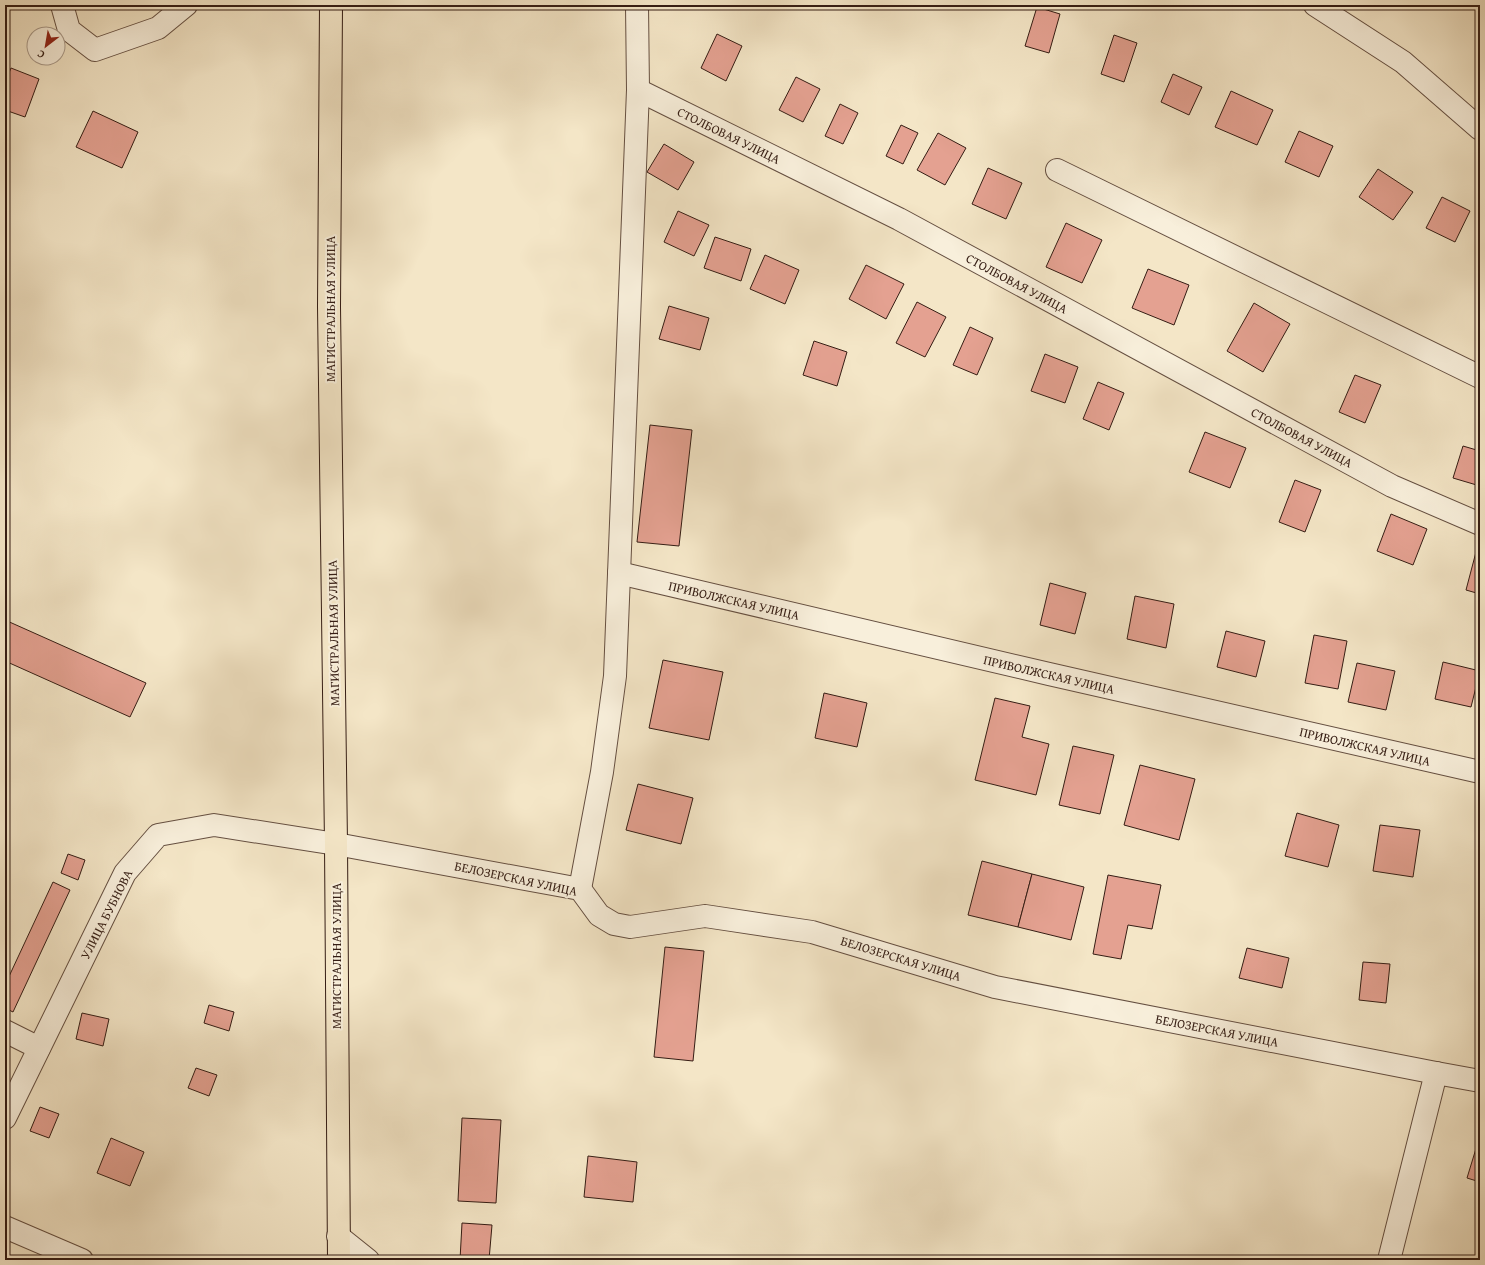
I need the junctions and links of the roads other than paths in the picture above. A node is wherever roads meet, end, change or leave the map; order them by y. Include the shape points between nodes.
1 (62, 5) edge
2 (186, 5) edge
3 (331, 5) edge
4 (637, 5) edge
5 (1320, 6) edge
6 (638, 90) junction
7 (1480, 129) edge
8 (1056, 170) dead end
9 (1480, 377) edge
10 (1480, 524) edge
11 (619, 573) junction
12 (1480, 772) edge
13 (336, 844) junction
14 (580, 889) junction
15 (5, 1031) edge
16 (39, 1048) junction
17 (1436, 1073) junction
18 (1480, 1080) edge
19 (5, 1118) edge
20 (5, 1227) edge
21 (338, 1236) junction
22 (82, 1260) edge
23 (339, 1260) edge
24 (368, 1260) edge
25 (1389, 1260) edge

1 - 2 street via 69,30 94,50 158,28
3 - 13 highway, МАГИСТРАЛЬНАЯ УЛИЦА via 329,307
4 - 6 street
5 - 7 street via 1403,62
6 - 10 street, СТОЛБОВАЯ УЛИЦА via 899,219 1392,486
6 - 11 street
8 - 9 street
11 - 12 street, ПРИВОЛЖСКАЯ УЛИЦА
11 - 14 street via 616,676 602,772
13 - 14 street, БЕЛОЗЕРСКАЯ УЛИЦА
13 - 16 street, УЛИЦА БУБНОВА via 214,825 158,835 125,873
13 - 21 highway, МАГИСТРАЛЬНАЯ УЛИЦА
14 - 17 street, БЕЛОЗЕРСКАЯ УЛИЦА via 599,915 614,924 630,927 706,916 812,932 995,986
15 - 16 street
16 - 19 street, УЛИЦА БУБНОВА
17 - 18 street, БЕЛОЗЕРСКАЯ УЛИЦА
17 - 25 street
20 - 22 street
21 - 23 highway, МАГИСТРАЛЬНАЯ УЛИЦА
21 - 24 street

